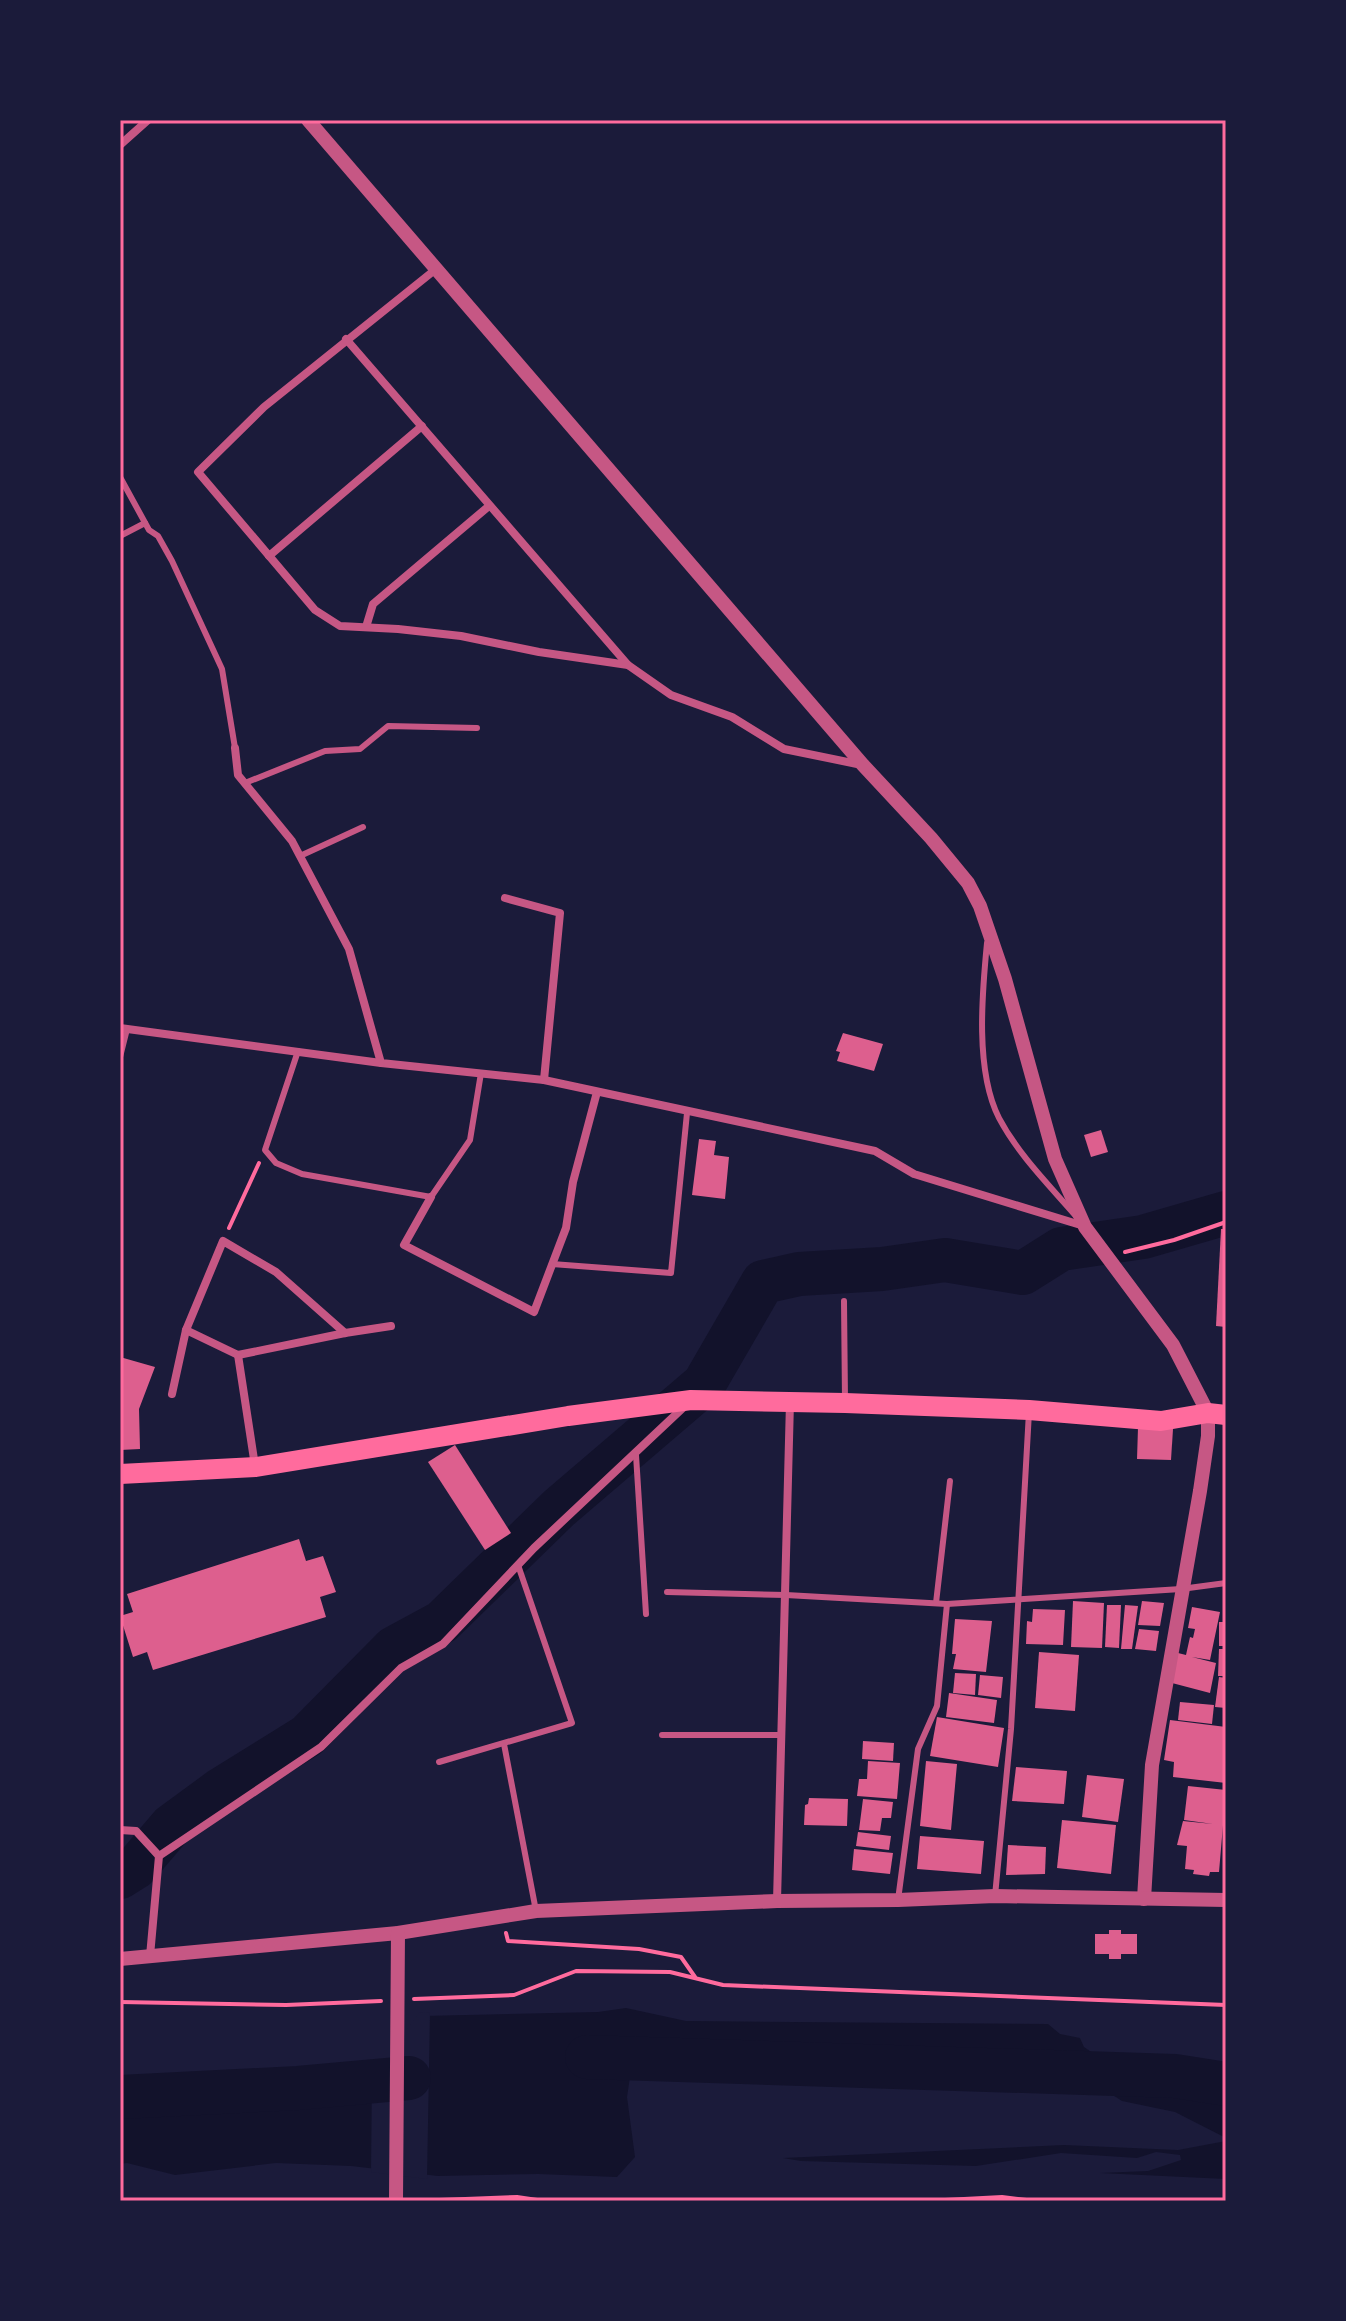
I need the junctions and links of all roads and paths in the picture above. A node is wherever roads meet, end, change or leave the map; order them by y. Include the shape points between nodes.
1 (148, 120) edge
2 (309, 121) edge
3 (120, 145) edge
4 (436, 269) junction
5 (346, 339) junction
6 (422, 426) junction
7 (120, 477) edge
8 (489, 506) junction
9 (145, 523) junction
10 (120, 536) edge
11 (269, 556) junction
12 (366, 627) junction
13 (628, 665) junction
14 (477, 728) dead end
15 (235, 748) joint
16 (863, 765) junction
17 (245, 783) junction
18 (363, 827) dead end
19 (300, 856) junction
20 (505, 898) dead end
21 (989, 929) junction
22 (124, 1028) edge
23 (298, 1051) junction
24 (120, 1057) edge
25 (381, 1063) junction
26 (481, 1073) junction
27 (544, 1080) junction
28 (597, 1092) junction
29 (687, 1113) junction
30 (265, 1150) junction
31 (431, 1197) junction
32 (1226, 1222) edge
33 (1085, 1227) junction
34 (223, 1241) junction
35 (1108, 1257) junction
36 (552, 1264) junction
37 (844, 1301) dead end
38 (391, 1326) dead end
39 (186, 1330) junction
40 (345, 1333) junction
41 (238, 1355) junction
42 (172, 1394) dead end
43 (691, 1400) junction
44 (790, 1401) junction
45 (845, 1403) junction
46 (1029, 1410) junction
47 (1217, 1414) edge
48 (636, 1455) junction
49 (256, 1467) junction
50 (120, 1474) edge
51 (950, 1481) dead end
52 (518, 1565) junction
53 (1226, 1583) edge
54 (1181, 1589) junction
55 (667, 1592) dead end
56 (786, 1595) junction
57 (1017, 1600) junction
58 (936, 1603) junction
59 (947, 1604) junction
60 (646, 1614) dead end
61 (662, 1735) dead end
62 (781, 1735) junction
63 (504, 1744) junction
64 (439, 1762) dead end
65 (120, 1830) edge
66 (159, 1856) junction
67 (995, 1896) junction
68 (1144, 1899) junction
69 (898, 1900) junction
70 (1226, 1900) edge
71 (777, 1901) junction
72 (536, 1911) junction
73 (500, 1915) junction
74 (398, 1933) junction
75 (150, 1956) junction
76 (120, 1959) edge
77 (695, 1978) junction
78 (392, 2000) dead end
79 (407, 2000) dead end
80 (120, 2002) edge
81 (1226, 2005) edge
82 (396, 2201) edge
83 (408, 2201) edge
84 (544, 2201) edge
85 (926, 2201) edge
86 (1035, 2201) edge

1 - 3 street
2 - 4 street
4 - 5 street
4 - 16 street
5 - 6 street
5 - 11 street via 264,407 198,472
6 - 8 street
6 - 11 street
7 - 9 lane
8 - 12 street via 373,604
8 - 13 street
9 - 10 lane
9 - 15 lane via 172,561 222,669
11 - 12 street via 315,610 340,626
12 - 13 street via 461,636
13 - 16 street via 671,695 732,717 784,749
14 - 17 lane via 388,726 360,749 325,751
15 - 17 street via 238,775
16 - 21 street via 968,883
17 - 19 street
18 - 19 lane
19 - 25 street via 349,949
20 - 27 street via 560,913
21 - 33 street via 1055,1159
21 - 33 lane via 981,1014 988,1088 1022,1154
22 - 23 street
22 - 24 lane
23 - 25 street
23 - 30 lane
25 - 26 street
26 - 27 street
26 - 31 lane via 470,1140
27 - 28 street
28 - 29 street
28 - 36 street via 566,1228
29 - 33 street via 875,1151 914,1174
29 - 36 lane via 671,1273
30 - 31 lane via 276,1163 302,1174
30 - 34 path
31 - 36 street via 404,1245 534,1312
32 - 35 path
33 - 35 street
34 - 39 street
34 - 40 street via 276,1272
35 - 47 street
37 - 45 lane
38 - 40 street
39 - 41 street
39 - 42 street
40 - 41 street
41 - 49 street
43 - 44 main road
43 - 48 street
43 - 49 main road
44 - 45 main road
44 - 56 street
45 - 46 main road
46 - 47 main road via 1161,1421
46 - 57 lane
47 - 54 street
48 - 52 street
48 - 60 lane
49 - 50 main road
51 - 58 lane
52 - 63 lane via 572,1723
52 - 66 street via 443,1644 401,1668 321,1747
53 - 54 lane
54 - 57 lane
54 - 68 street via 1152,1765
55 - 56 lane
56 - 58 lane
56 - 62 street
57 - 59 lane
57 - 67 lane
58 - 59 lane
59 - 69 lane via 937,1706 918,1749
61 - 62 lane
62 - 71 street
63 - 64 lane
63 - 72 lane
65 - 66 street via 136,1831
66 - 75 street
67 - 68 street
67 - 69 street
68 - 70 street
69 - 71 street
71 - 72 street
72 - 73 street
73 - 74 street
73 - 77 path via 508,1941 639,1949 681,1957
74 - 75 street
74 - 82 street
75 - 76 street
77 - 79 path via 670,1972 576,1971 514,1995
77 - 81 path via 723,1985
78 - 80 path via 286,2005
83 - 84 path
85 - 86 path

